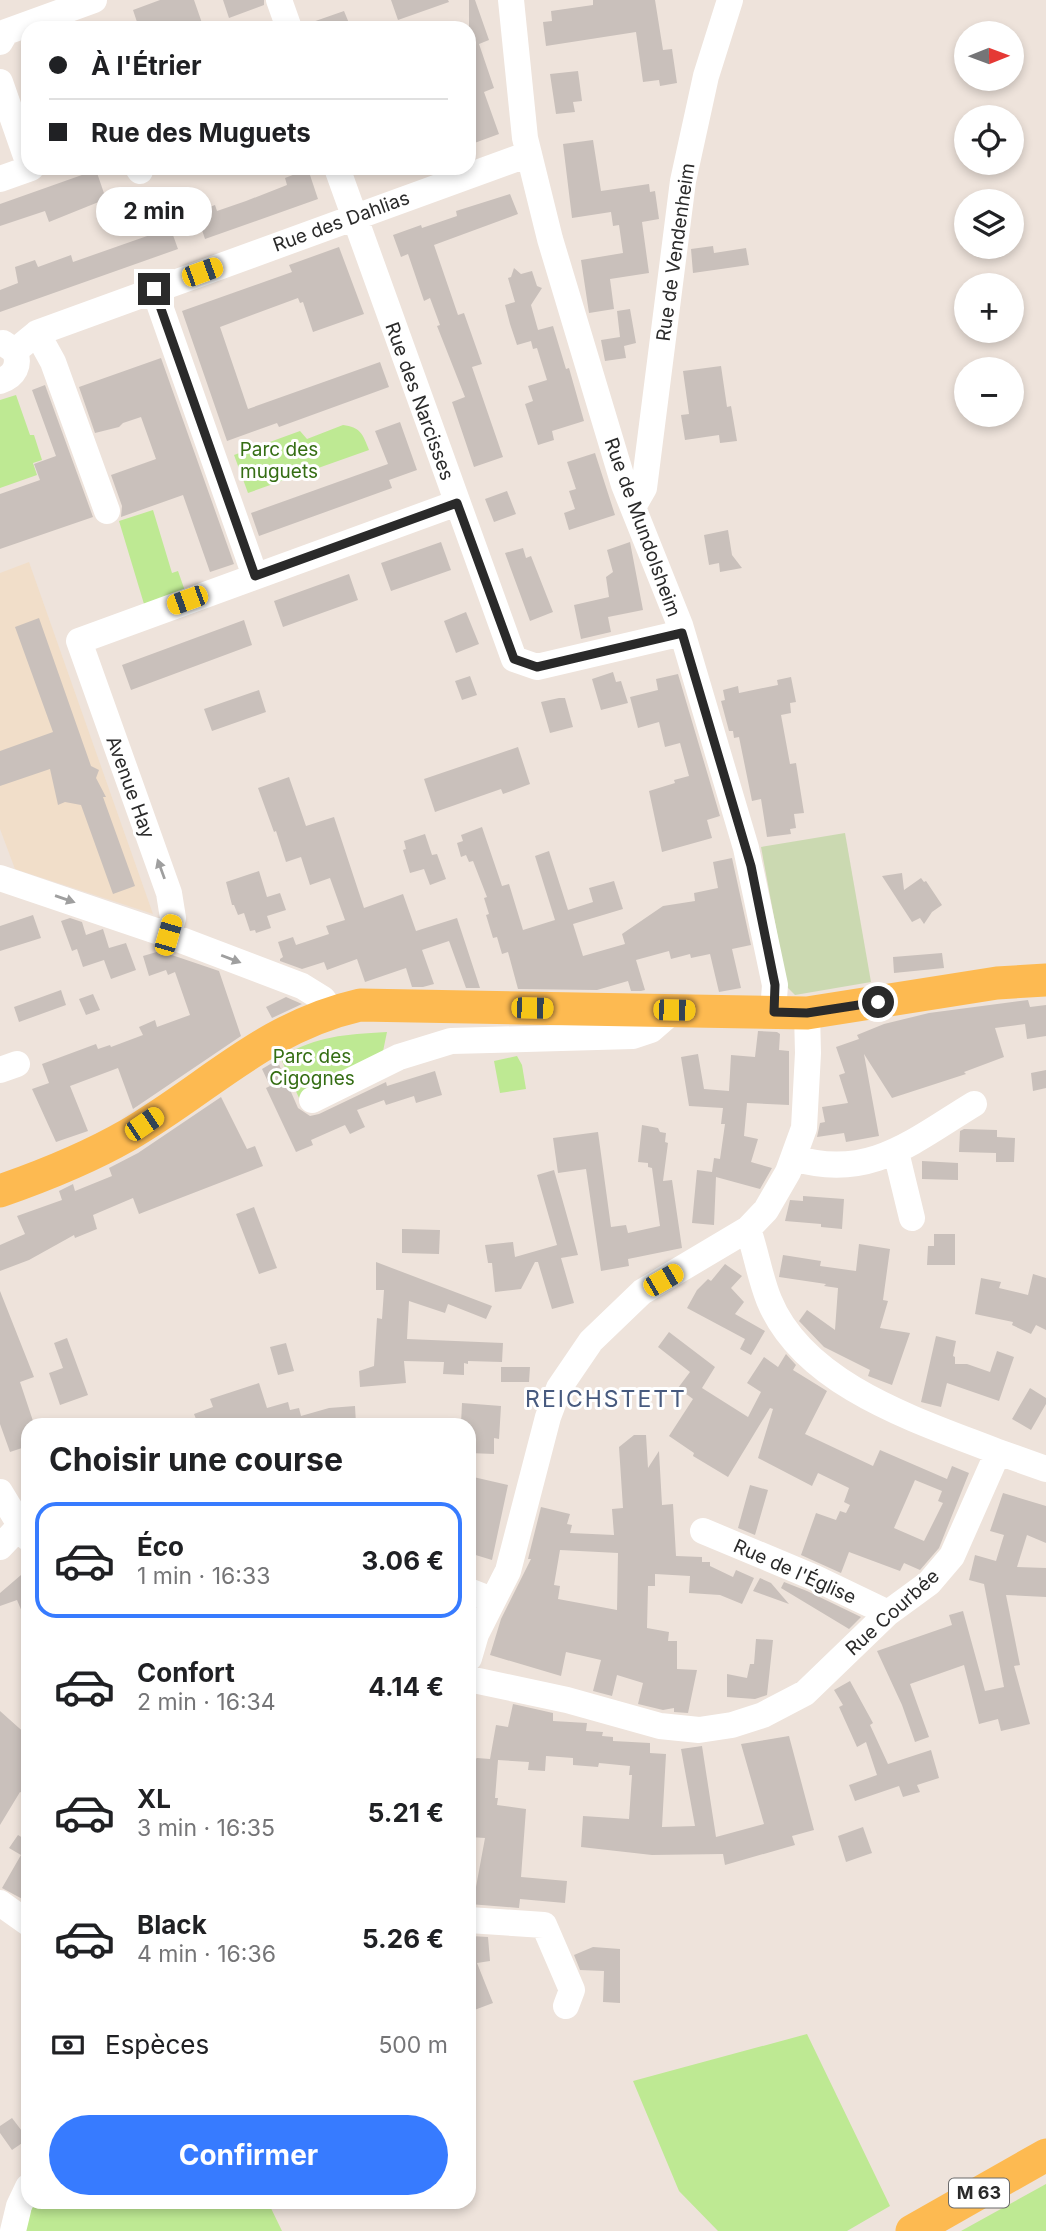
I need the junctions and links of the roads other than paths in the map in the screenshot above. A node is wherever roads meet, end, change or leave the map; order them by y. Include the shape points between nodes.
1 (94, 0) edge
2 (279, 0) edge
3 (511, 0) edge
4 (730, 0) edge
5 (36, 21) edge
6 (286, 21) edge
7 (21, 27) edge
8 (0, 42) edge
9 (0, 82) edge
10 (21, 142) edge
11 (529, 154) junction
12 (21, 171) edge
13 (476, 173) edge
14 (339, 175) edge
15 (470, 175) edge
16 (0, 179) edge
17 (354, 216) junction
18 (154, 289) junction
19 (37, 332) junction
20 (7, 347) edge
21 (0, 381) edge
22 (457, 503) junction
23 (633, 507) junction
24 (107, 511) dead end
25 (255, 576) junction
26 (682, 633) junction
27 (0, 878) edge
28 (168, 935) junction
29 (1046, 980) edge
30 (327, 1005) junction
31 (674, 1010) junction
32 (774, 1012) junction
33 (807, 1013) junction
34 (312, 1100) dead end
35 (974, 1104) dead end
36 (895, 1152) junction
37 (794, 1158) junction
38 (0, 1191) edge
39 (912, 1218) dead end
40 (748, 1229) junction
41 (998, 1452) junction
42 (1046, 1469) edge
43 (0, 1492) edge
44 (21, 1527) edge
45 (702, 1531) dead end
46 (21, 1534) edge
47 (0, 1547) edge
48 (481, 1595) edge
49 (888, 1613) junction
50 (476, 1628) edge
51 (476, 1681) edge
52 (0, 1903) edge
53 (21, 1918) edge
54 (476, 1920) edge
55 (566, 2006) dead end
56 (1046, 2155) edge
57 (21, 2182) edge
58 (0, 2200) edge
59 (21, 2202) edge
60 (13, 2231) edge
61 (912, 2231) edge

1 - 5 street
2 - 6 street
3 - 11 street, Rue de Mundolsheim
4 - 23 street, Rue de Vendenheim via 706,76 683,181 643,488
7 - 8 street via 6,32
9 - 10 street
11 - 13 street, Rue des Dahlias
11 - 23 street, Rue de Mundolsheim via 550,239
12 - 16 street
14 - 17 street, Rue des Narcisses
15 - 17 street, Rue des Dahlias
17 - 18 street, Rue des Dahlias
17 - 22 street, Rue des Narcisses
18 - 19 street, Rue des Dahlias
18 - 25 street
19 - 20 street
19 - 24 street via 53,362
20 - 21 street via 17,365 13,374
22 - 25 street
22 - 26 street, Rue des Narcisses via 514,659 537,667
23 - 26 street, Rue de Mundolsheim
28 -> 25 street, Avenue Hay via 173,918 169,893 79,641
26 - 32 street, Rue de Mundolsheim via 751,866 775,985
27 -> 28 street
28 -> 30 street via 302,986
29 - 33 main road via 997,983
30 - 31 main road
30 - 38 main road via 129,1135
31 - 32 main road
31 - 34 street via 651,1030 634,1036 451,1041 399,1057
32 - 33 main road
33 - 37 street via 805,1115
35 - 36 street
36 - 37 street via 849,1165
36 - 39 street
37 - 40 street via 766,1210
40 - 41 street via 769,1301 790,1338 824,1371 916,1420
40 - 48 street via 642,1292 591,1341 565,1378 548,1417 508,1571
41 - 42 street
41 - 49 street, Rue Courbée via 952,1556 929,1583
43 - 44 street
45 - 49 street, Rue de l'Église
46 - 47 street
48 - 50 street
49 - 51 street, Rue Courbée via 805,1693 764,1716 732,1726 699,1730 660,1726
52 - 53 street
54 - 55 street via 544,1925 572,1990
56 - 61 main road, M 63
57 - 58 street
59 - 60 street

